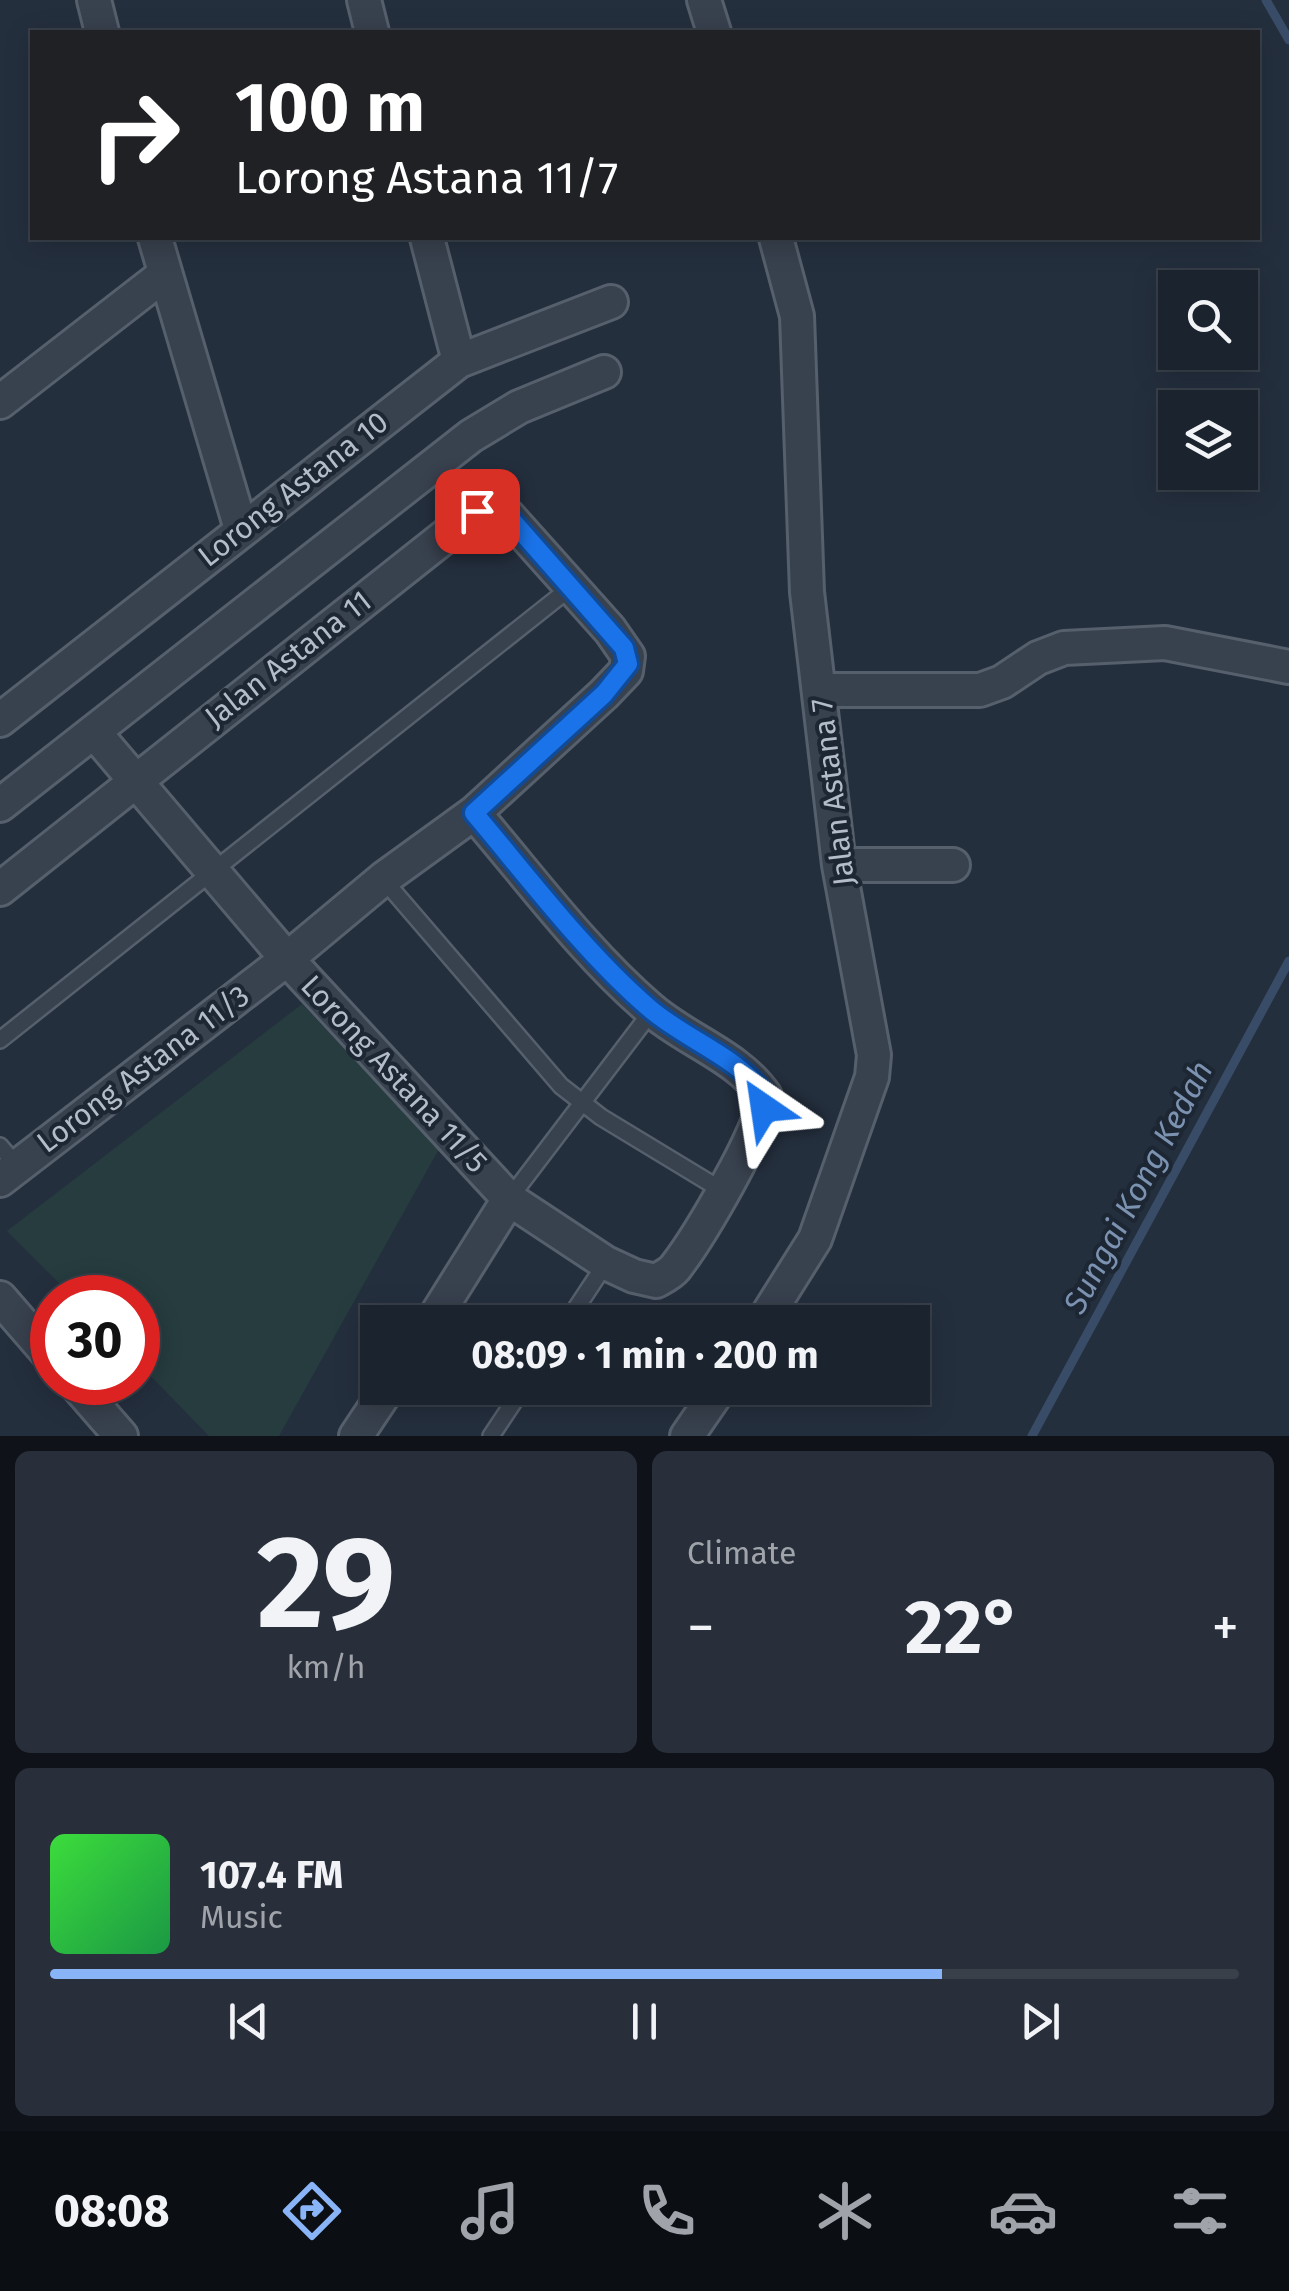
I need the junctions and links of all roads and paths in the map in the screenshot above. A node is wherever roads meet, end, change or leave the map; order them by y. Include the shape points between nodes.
1 (94, 0) edge
2 (364, 0) edge
3 (704, 0) edge
4 (102, 30) edge
5 (372, 30) edge
6 (713, 30) edge
7 (156, 240) edge
8 (428, 240) edge
9 (777, 240) edge
10 (165, 274) junction
11 (611, 302) dead end
12 (459, 360) junction
13 (604, 372) dead end
14 (0, 402) edge
15 (241, 529) junction
16 (570, 588) junction
17 (1289, 666) edge
18 (821, 690) junction
19 (0, 720) edge
20 (94, 732) junction
21 (134, 780) junction
22 (0, 804) edge
23 (474, 813) junction
24 (839, 865) junction
25 (952, 865) dead end
26 (213, 871) junction
27 (383, 879) junction
28 (0, 889) edge
29 (287, 958) junction
30 (652, 1011) junction
31 (0, 1040) edge
32 (582, 1103) junction
33 (6, 1164) edge
34 (723, 1191) junction
35 (509, 1199) junction
36 (606, 1264) junction
37 (0, 1298) edge
38 (443, 1305) edge
39 (578, 1305) edge
40 (774, 1305) edge
41 (30, 1333) edge
42 (91, 1405) edge
43 (377, 1405) edge
44 (512, 1405) edge
45 (708, 1405) edge
46 (108, 1428) edge
47 (356, 1436) edge
48 (491, 1436) edge
49 (687, 1436) edge

1 - 4 street
2 - 5 street
3 - 6 street
7 - 10 street
8 - 12 street
9 - 18 street, Jalan Astana 7 via 797,316 807,592
10 - 14 street
10 - 15 street
11 - 12 street, Lorong Astana 10
12 - 15 street, Lorong Astana 10
13 - 20 street via 519,407 470,436
15 - 19 street, Lorong Astana 10
16 - 21 street, Jalan Astana 11 via 508,516 494,508 477,511
16 - 23 street, Jalan Astana 11 via 624,648 626,671
16 - 26 lane
17 - 18 street via 1165,643 1064,648 980,690
18 - 24 street, Jalan Astana 7
20 - 21 street, Lorong Astana 11/5
20 - 22 street
21 - 26 street, Lorong Astana 11/5
21 - 28 street, Jalan Astana 11
23 - 27 street, Lorong Astana 11/3
23 - 30 street
24 - 25 street
24 - 40 street, Jalan Astana 7 via 873,1034 872,1077 815,1238
26 - 29 street, Lorong Astana 11/5
26 - 31 lane
27 - 29 street, Lorong Astana 11/3
27 - 32 lane
29 - 33 street, Lorong Astana 11/3
29 - 35 street, Lorong Astana 11/5
30 - 32 lane
30 - 34 street, Lorong Astana 11/5 via 748,1074 766,1096
32 - 34 lane
32 - 35 lane
34 - 36 street, Lorong Astana 11/5 via 673,1272 656,1281
35 - 36 street, Lorong Astana 11/5
35 - 38 street
36 - 39 lane
37 - 41 street
42 - 46 street
43 - 47 street
44 - 48 lane
45 - 49 street

